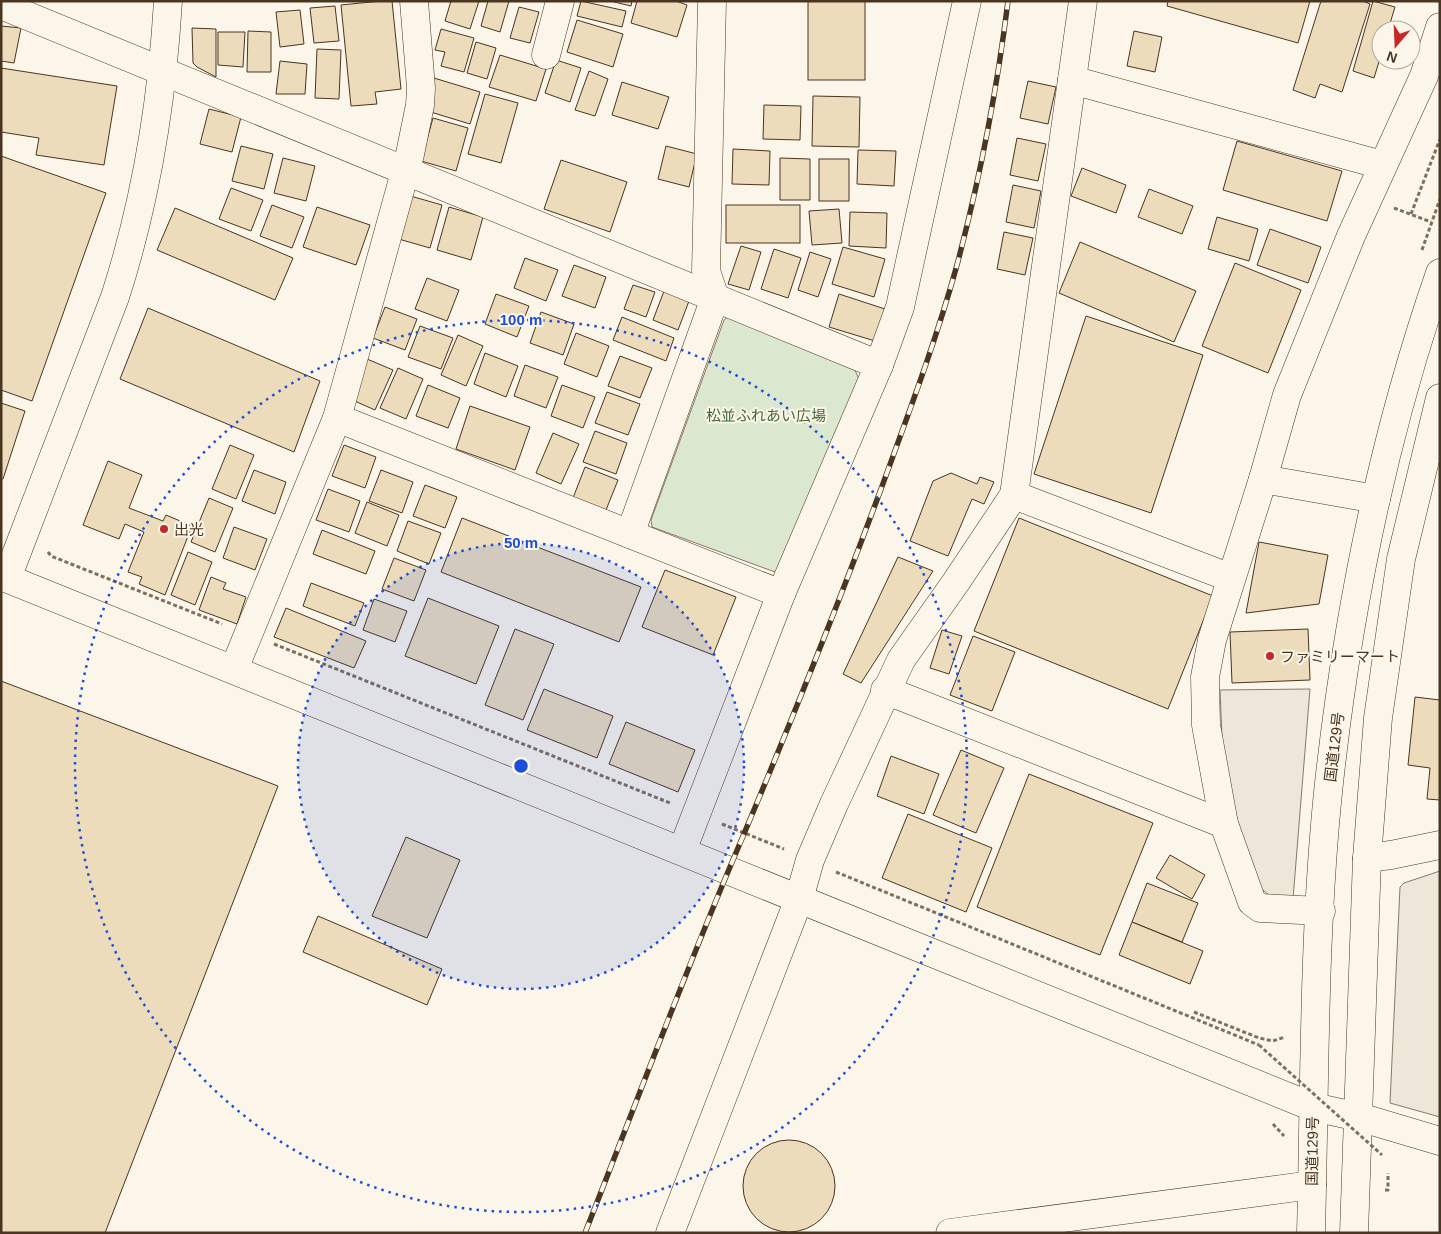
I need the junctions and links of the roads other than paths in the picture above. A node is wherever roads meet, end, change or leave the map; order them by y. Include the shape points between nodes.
1 (168, 1) edge
2 (414, 1) edge
3 (560, 1) edge
4 (712, 1) edge
5 (967, 1) edge
6 (1083, 1) edge
7 (1, 5) edge
8 (1440, 27) edge
9 (546, 55) dead end
10 (164, 71) junction
11 (1072, 80) junction
12 (1382, 165) junction
13 (404, 170) junction
14 (1440, 273) edge
15 (715, 298) junction
16 (879, 365) junction
17 (1440, 398) edge
18 (337, 418) junction
19 (1263, 480) junction
20 (1014, 495) junction
21 (1376, 499) junction
22 (630, 534) junction
23 (4, 577) edge
24 (1231, 578) junction
25 (781, 594) junction
26 (234, 669) junction
27 (885, 690) junction
28 (1224, 824) junction
29 (1440, 845) edge
30 (682, 851) junction
31 (1367, 858) junction
32 (800, 899) junction
33 (1321, 911) junction
34 (1313, 1107) junction
35 (1359, 1117) junction
36 (1440, 1141) edge
37 (1312, 1185) junction
38 (1307, 1232) edge
39 (670, 1233) edge
40 (950, 1233) edge
41 (1354, 1233) edge

1 - 10 main road
2 - 13 main road via 420,105
3 - 9 main road
4 - 15 main road via 706,271
5 - 16 main road via 900,307
6 - 11 main road
7 - 10 main road
8 - 12 main road via 1424,76
10 - 13 main road
10 - 23 main road via 147,174 128,256
11 - 12 main road
11 - 20 main road
12 - 19 main road via 1287,395
13 - 15 main road
13 - 18 main road
14 - 21 main road, 国道129号
15 - 16 main road
15 - 22 main road
16 - 25 main road
17 - 31 main road via 1398,576 1378,718
18 - 22 main road
18 - 26 main road
19 - 21 main road
19 - 24 main road
20 - 24 main road
20 - 27 main road via 920,631
21 - 33 main road, 国道129号 via 1338,714 1329,785
22 - 25 main road
23 - 26 main road
24 - 28 main road via 1212,640 1205,677 1206,724
25 - 30 main road
26 - 30 main road
27 - 28 main road
27 - 32 main road via 810,860
28 - 33 main road via 1252,902 1260,908
29 - 31 main road
30 - 32 main road
31 - 35 main road
32 - 34 main road
32 - 39 main road
33 - 34 main road, 国道129号
34 - 35 main road
34 - 37 main road, 国道129号
35 - 36 main road
35 - 41 main road
37 - 38 main road, 国道129号
37 - 40 main road

